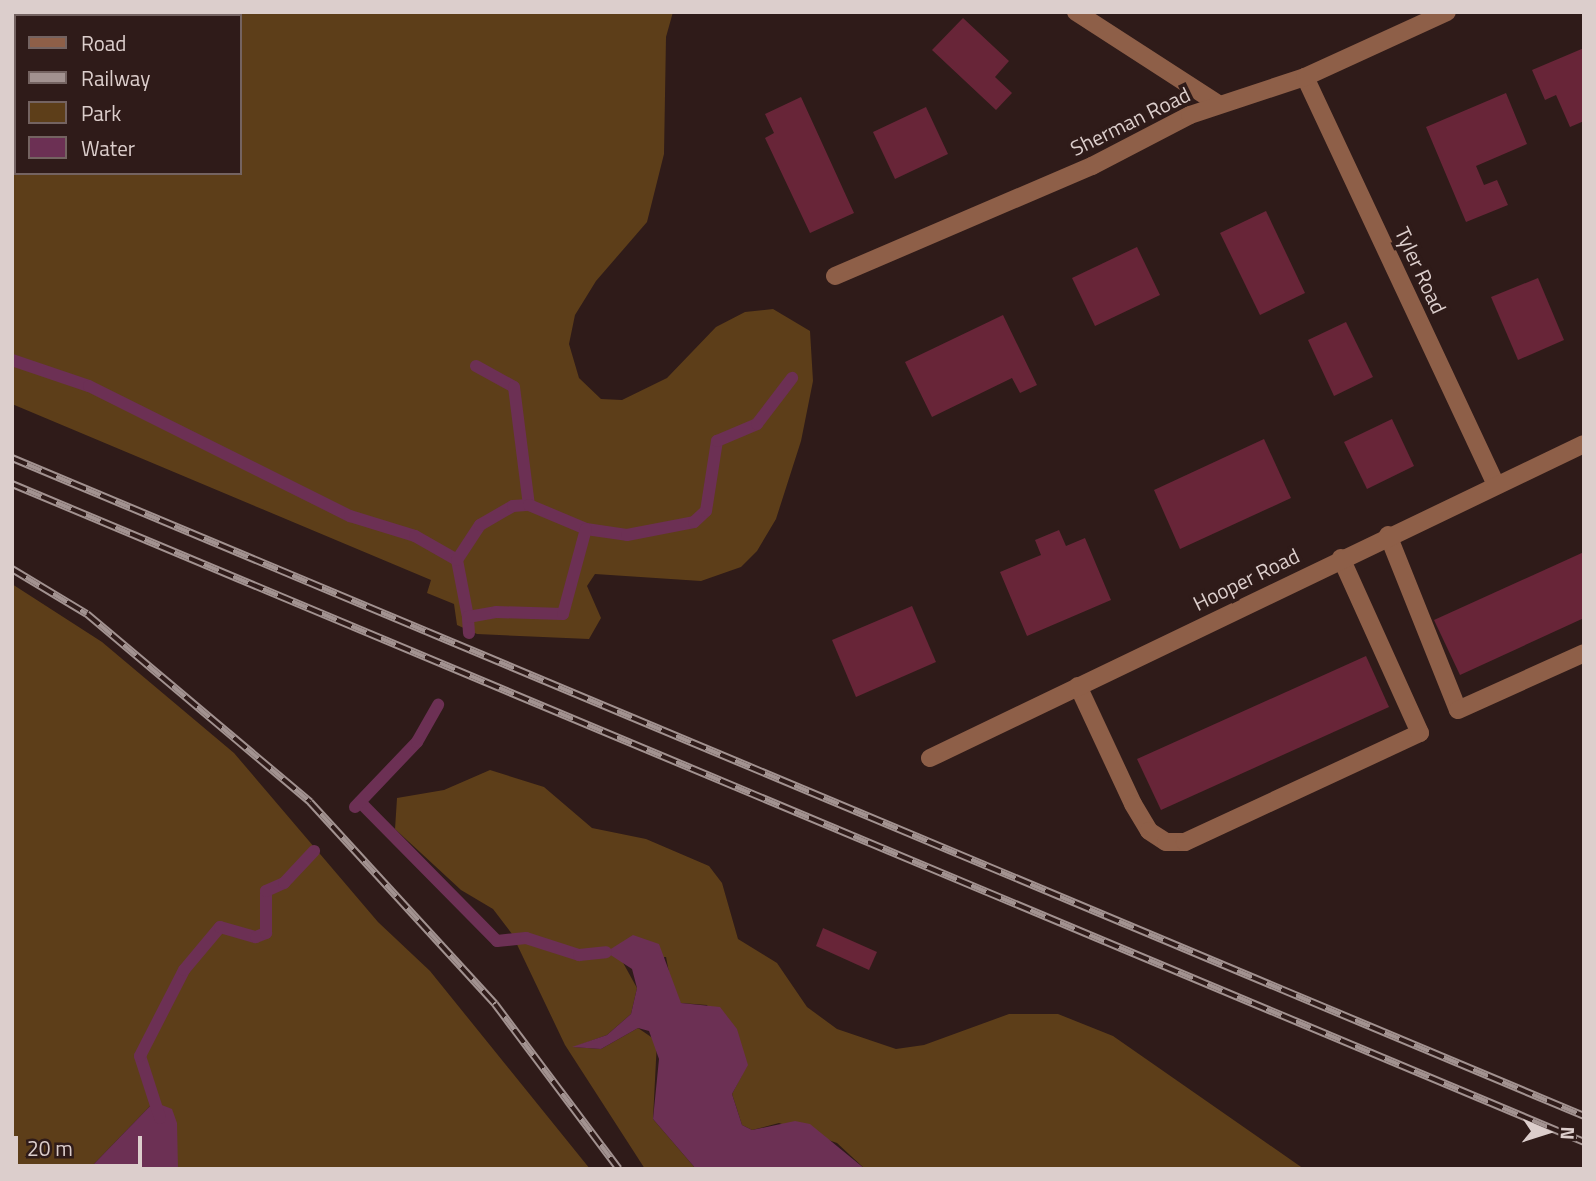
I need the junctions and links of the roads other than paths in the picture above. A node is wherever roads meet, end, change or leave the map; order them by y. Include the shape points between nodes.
1 (1076, 12) edge
2 (1447, 12) edge
3 (1305, 77) junction
4 (1218, 104) junction
5 (835, 276) dead end
6 (1584, 444) edge
7 (1495, 483) junction
8 (1388, 536) junction
9 (1342, 558) junction
10 (1584, 653) edge
11 (1079, 686) junction
12 (930, 758) dead end

1 - 4 street
2 - 3 street, Sherman Road
3 - 4 street, Sherman Road
3 - 7 street, Tyler Road
4 - 5 street, Sherman Road via 1092,166
6 - 7 street, Hooper Road
7 - 8 street, Hooper Road
8 - 9 street, Hooper Road
8 - 10 street via 1458,710
9 - 11 street, Hooper Road
9 - 11 street via 1420,733 1185,842 1166,842 1149,831 1133,804
11 - 12 street, Hooper Road

